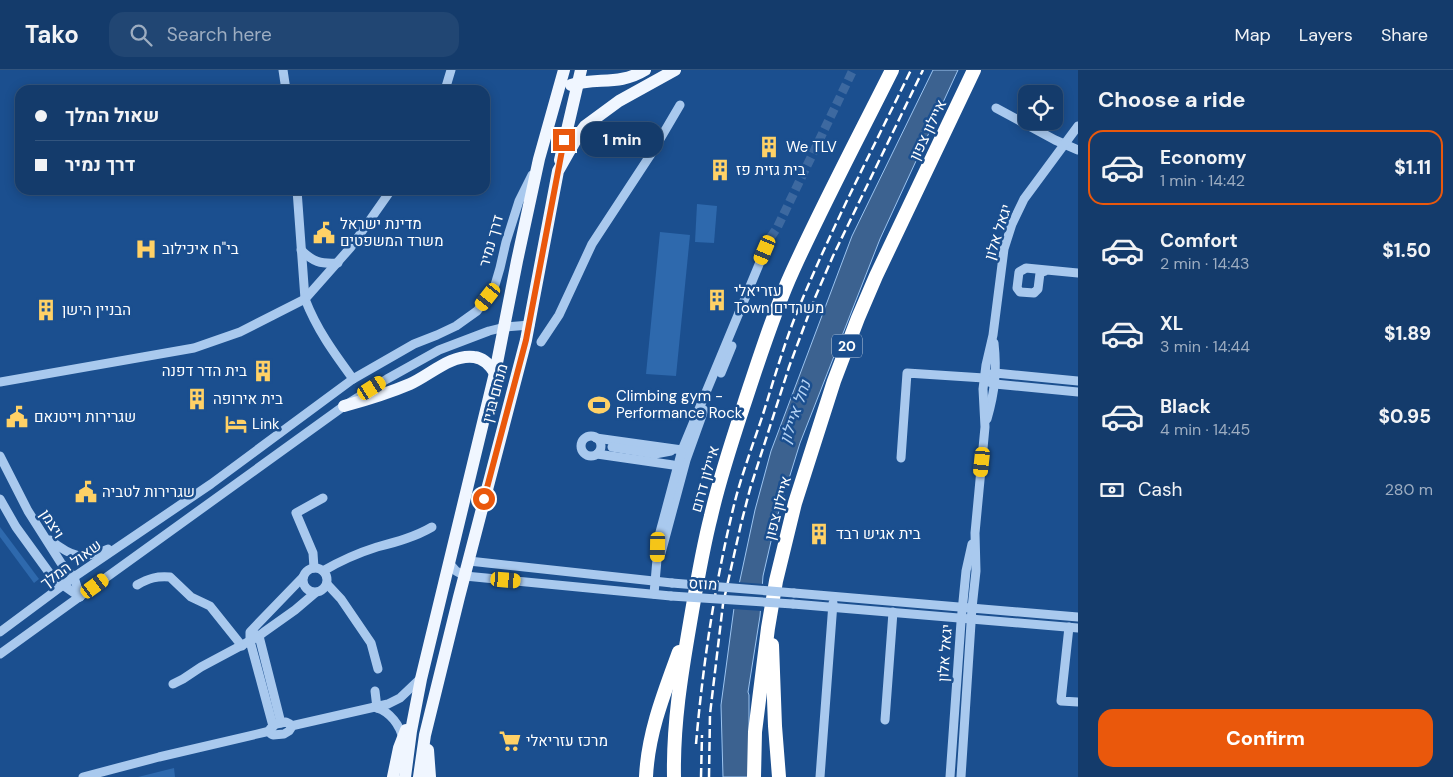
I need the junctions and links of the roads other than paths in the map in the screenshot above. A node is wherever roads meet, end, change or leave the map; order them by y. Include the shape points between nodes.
1 (283, 70) edge
2 (451, 70) edge
3 (564, 70) edge
4 (582, 70) edge
5 (645, 70) edge
6 (675, 70) edge
7 (892, 70) edge
8 (974, 70) edge
9 (978, 70) edge
10 (578, 83) junction
11 (285, 85) edge
12 (446, 85) edge
13 (558, 92) junction
14 (680, 105) dead end
15 (996, 108) dead end
16 (950, 122) junction
17 (1078, 126) edge
18 (1078, 141) edge
19 (1064, 144) junction
20 (1078, 150) edge
21 (539, 159) junction
22 (558, 171) junction
23 (297, 195) edge
24 (387, 195) edge
25 (301, 250) junction
26 (338, 263) junction
27 (1044, 271) dead end
28 (1078, 273) edge
29 (305, 299) junction
30 (530, 325) junction
31 (505, 327) junction
32 (994, 335) junction
33 (541, 342) dead end
34 (495, 373) junction
35 (996, 373) junction
36 (984, 378) junction
37 (353, 379) junction
38 (1078, 381) edge
39 (2, 383) edge
40 (995, 384) junction
41 (1078, 392) edge
42 (344, 406) junction
43 (985, 427) junction
44 (596, 438) junction
45 (612, 447) dead end
46 (682, 450) junction
47 (597, 454) junction
48 (656, 454) junction
49 (0, 456) edge
50 (901, 458) dead end
51 (686, 460) junction
52 (677, 466) junction
53 (323, 498) dead end
54 (0, 499) edge
55 (432, 527) dead end
56 (975, 533) junction
57 (43, 535) junction
58 (135, 535) junction
59 (469, 561) junction
60 (449, 563) junction
61 (658, 565) junction
62 (319, 570) junction
63 (464, 576) junction
64 (74, 577) junction
65 (303, 577) junction
66 (656, 582) junction
67 (327, 584) junction
68 (137, 585) dead end
69 (64, 586) junction
70 (315, 593) junction
71 (654, 594) junction
72 (834, 596) junction
73 (80, 597) junction
74 (833, 607) junction
75 (962, 607) junction
76 (972, 608) junction
77 (771, 611) junction
78 (893, 612) junction
79 (1078, 617) edge
80 (961, 618) junction
81 (691, 619) junction
82 (972, 619) junction
83 (1073, 628) edge
84 (0, 632) edge
85 (259, 636) junction
86 (248, 640) junction
87 (0, 654) edge
88 (378, 669) dead end
89 (421, 679) junction
90 (173, 684) dead end
91 (375, 691) dead end
92 (1078, 702) edge
93 (416, 704) junction
94 (377, 708) junction
95 (885, 720) dead end
96 (279, 727) junction
97 (425, 736) junction
98 (403, 739) junction
99 (83, 777) edge
100 (393, 777) edge
101 (405, 777) edge
102 (419, 777) edge
103 (430, 777) edge
104 (646, 777) edge
105 (674, 777) edge
106 (754, 777) edge
107 (779, 777) edge
108 (820, 777) edge
109 (950, 777) edge
110 (961, 777) edge

1 - 11 street
2 - 12 street
3 - 13 main road, דרך נמיר
4 - 10 main road
5 - 10 main road via 628,78
6 - 22 main road, מנחם בגין via 619,101 585,126
7 - 81 highway, איילון דרום via 793,270 767,335 710,517
8 - 16 highway, איילון צפון / 20
9 - 16 highway
10 - 13 main road
10 - 22 main road
13 - 21 main road, דרך נמיר
14 - 33 street via 592,244 559,315
15 - 19 street
16 - 77 highway, איילון צפון / 20 via 876,276 841,361 791,517
17 - 18 street
17 - 19 street, יגאל אלון
19 - 20 street
19 - 32 street, יגאל אלון via 1024,199 1012,224 1004,249
21 - 31 main road, מנחם בגין
21 - 37 street, דרך נמיר via 519,201 494,285 481,307 456,326 414,344
22 - 30 main road, מנחם בגין
23 - 25 street
24 - 26 street
25 - 26 street via 318,262
25 - 29 street
26 - 29 street
27 - 28 street
29 - 37 street via 325,341
29 - 39 street via 240,332 194,348
30 - 31 street
30 - 59 main road, מנחם בגין
31 - 34 main road, מנחם בגין
31 - 42 street via 439,350
32 - 35 street, יגאל אלון
32 - 36 street, יגאל אלון
34 - 42 main road via 485,360 466,357 383,395
34 - 60 main road, מנחם בגין
35 - 36 street
35 - 38 street
35 - 40 street, יגאל אלון
36 - 40 street
36 - 43 street, יגאל אלון
36 - 50 street via 907,373
37 - 58 street, שאול המלך via 211,484
40 - 41 street
40 - 43 street, יגאל אלון
42 - 73 street
43 - 56 street, יגאל אלון
44 - 46 street
44 - 47 street via 601,447
44 - 47 street via 586,438 582,446 588,455
45 - 48 street
46 - 48 street
46 - 51 street
46 - 51 street via 768,250
46 - 52 street
47 - 52 street
48 - 52 street
49 - 57 street, ויצמן
51 - 52 street
51 - 61 street
52 - 61 street via 659,536
53 - 62 street via 296,513
54 - 69 street, ויצמן via 16,528 53,578
55 - 62 street
56 - 75 street, יגאל אלון
56 - 76 street, יגאל אלון via 976,571
57 - 58 street via 71,554 87,556 96,555
57 - 64 street, ויצמן
58 - 64 street, שאול המלך
59 - 63 main road, מנחם בגין
59 - 66 street, מוזס
60 - 63 street
60 - 89 main road, מנחם בגין
61 - 66 street
62 - 65 street via 307,571
62 - 67 street via 326,577
63 - 71 street, מוזס
63 - 97 main road, מנחם בגין
64 - 69 street, שאול המלך
64 - 73 street, ויצמן
65 - 70 street via 305,588
65 - 86 street
66 - 71 street
66 - 72 street, מוזס, bridge
67 - 70 street
67 - 88 street via 371,643
68 - 86 street via 159,576 170,577 191,597 210,606
69 - 73 street, ויצמן
69 - 84 street, שאול המלך
70 - 85 street
71 - 74 street, מוזס, bridge
72 - 74 street
72 - 75 street, מוזס
73 - 87 street
74 - 78 street, מוזס
74 - 108 street
75 - 76 street, מוזס
75 - 80 street, יגאל אלון
76 - 79 street, מוזס
76 - 82 street, יגאל אלון
77 - 106 highway, איילון צפון / 20 via 756,718
77 - 107 highway
78 - 80 street, מוזס
78 - 95 street
80 - 82 street, מוזס
80 - 109 street, יגאל אלון
81 - 104 highway via 657,713 647,756
81 - 105 highway, איילון דרום via 676,712
82 - 83 street, מוזס
82 - 110 street, יגאל אלון
83 - 92 street via 1061,701
85 - 86 street
85 - 96 street
86 - 90 street
86 - 96 street
89 - 93 main road, מנחם בגין
89 - 94 street via 400,698
91 - 94 street
93 - 98 main road
93 - 101 main road, מנחם בגין
94 - 96 street
94 - 98 street via 392,718
96 - 99 street
97 - 102 main road, מנחם בגין
97 - 103 main road
98 - 100 main road

